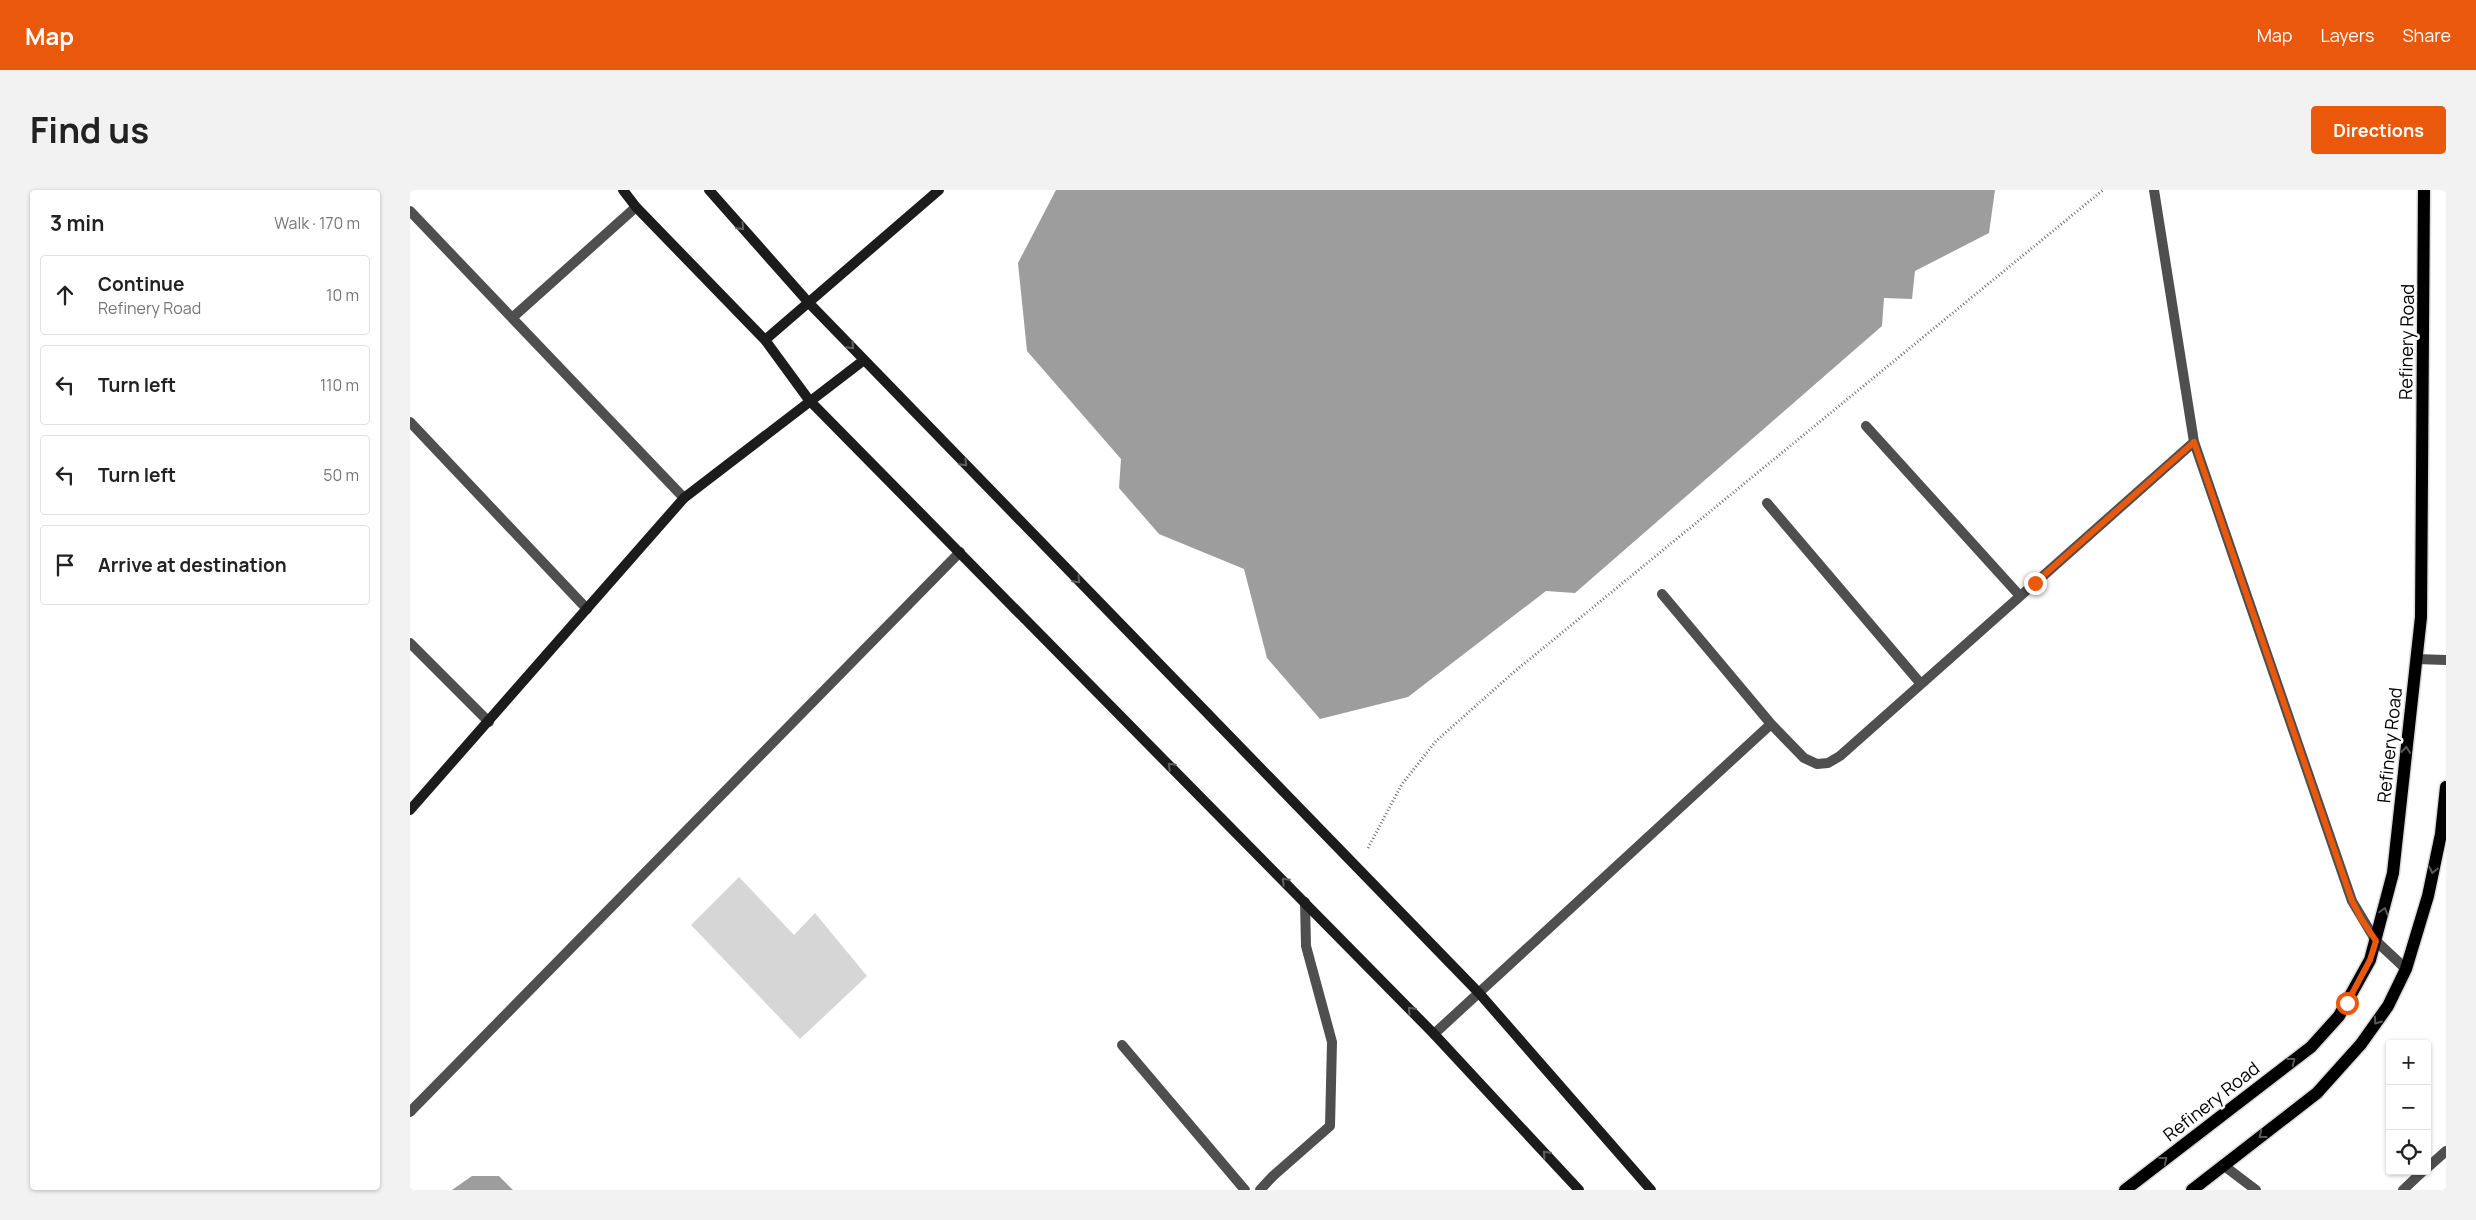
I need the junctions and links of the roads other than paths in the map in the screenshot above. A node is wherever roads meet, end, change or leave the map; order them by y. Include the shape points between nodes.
1 (623, 190) edge
2 (709, 190) edge
3 (939, 190) edge
4 (2154, 190) edge
5 (2424, 190) edge
6 (636, 207) junction
7 (410, 211) edge
8 (809, 303) junction
9 (512, 318) junction
10 (765, 340) junction
11 (864, 360) junction
12 (809, 400) junction
13 (410, 422) edge
14 (1866, 426) dead end
15 (2194, 442) junction
16 (684, 498) junction
17 (1767, 503) dead end
18 (960, 552) junction
19 (1662, 594) dead end
20 (2020, 596) junction
21 (587, 609) junction
22 (410, 643) edge
23 (2416, 659) junction
24 (2446, 660) edge
25 (1921, 684) junction
26 (489, 722) junction
27 (1771, 724) junction
28 (2446, 788) edge
29 (410, 810) edge
30 (1305, 902) junction
31 (2376, 941) junction
32 (2406, 969) junction
33 (1479, 993) junction
34 (1434, 1034) junction
35 (1122, 1045) dead end
36 (410, 1112) edge
37 (2446, 1151) edge
38 (2431, 1164) edge
39 (2224, 1165) junction
40 (2420, 1175) edge
41 (1245, 1190) edge
42 (1260, 1190) edge
43 (1579, 1190) edge
44 (1651, 1190) edge
45 (2125, 1190) edge
46 (2192, 1190) edge
47 (2256, 1190) edge
48 (2403, 1190) edge

1 - 6 street
2 -> 8 street
3 - 8 street
4 - 15 street
5 - 23 main road, Refinery Road via 2421,617
6 - 9 street
6 - 10 street
7 - 9 street
8 - 10 street
8 -> 11 street
9 - 16 street
10 - 12 street
11 - 12 street
11 -> 33 street
12 - 16 street
12 - 18 street
13 - 21 street
14 - 20 street
15 - 20 street
15 - 31 street via 2352,901
16 - 21 street
17 - 25 street
30 -> 18 street
18 - 36 street
19 - 27 street
20 - 25 street
21 - 26 street
22 - 26 street
23 - 24 street
31 -> 23 main road, Refinery Road via 2393,873
25 - 27 street via 1828,763 1817,764 1804,758
26 - 29 street
27 - 33 street
28 -> 32 main road via 2428,896
34 -> 30 street
30 - 42 street via 1306,946 1332,1042 1330,1126
31 - 32 street
45 -> 31 main road, Refinery Road via 2310,1047 2339,1016 2370,960
32 -> 39 main road via 2388,1006 2361,1044 2317,1093
33 - 34 street
33 - 44 street
43 -> 34 street
35 - 41 street
37 - 38 street
39 - 46 main road
39 - 47 street
40 - 48 street

